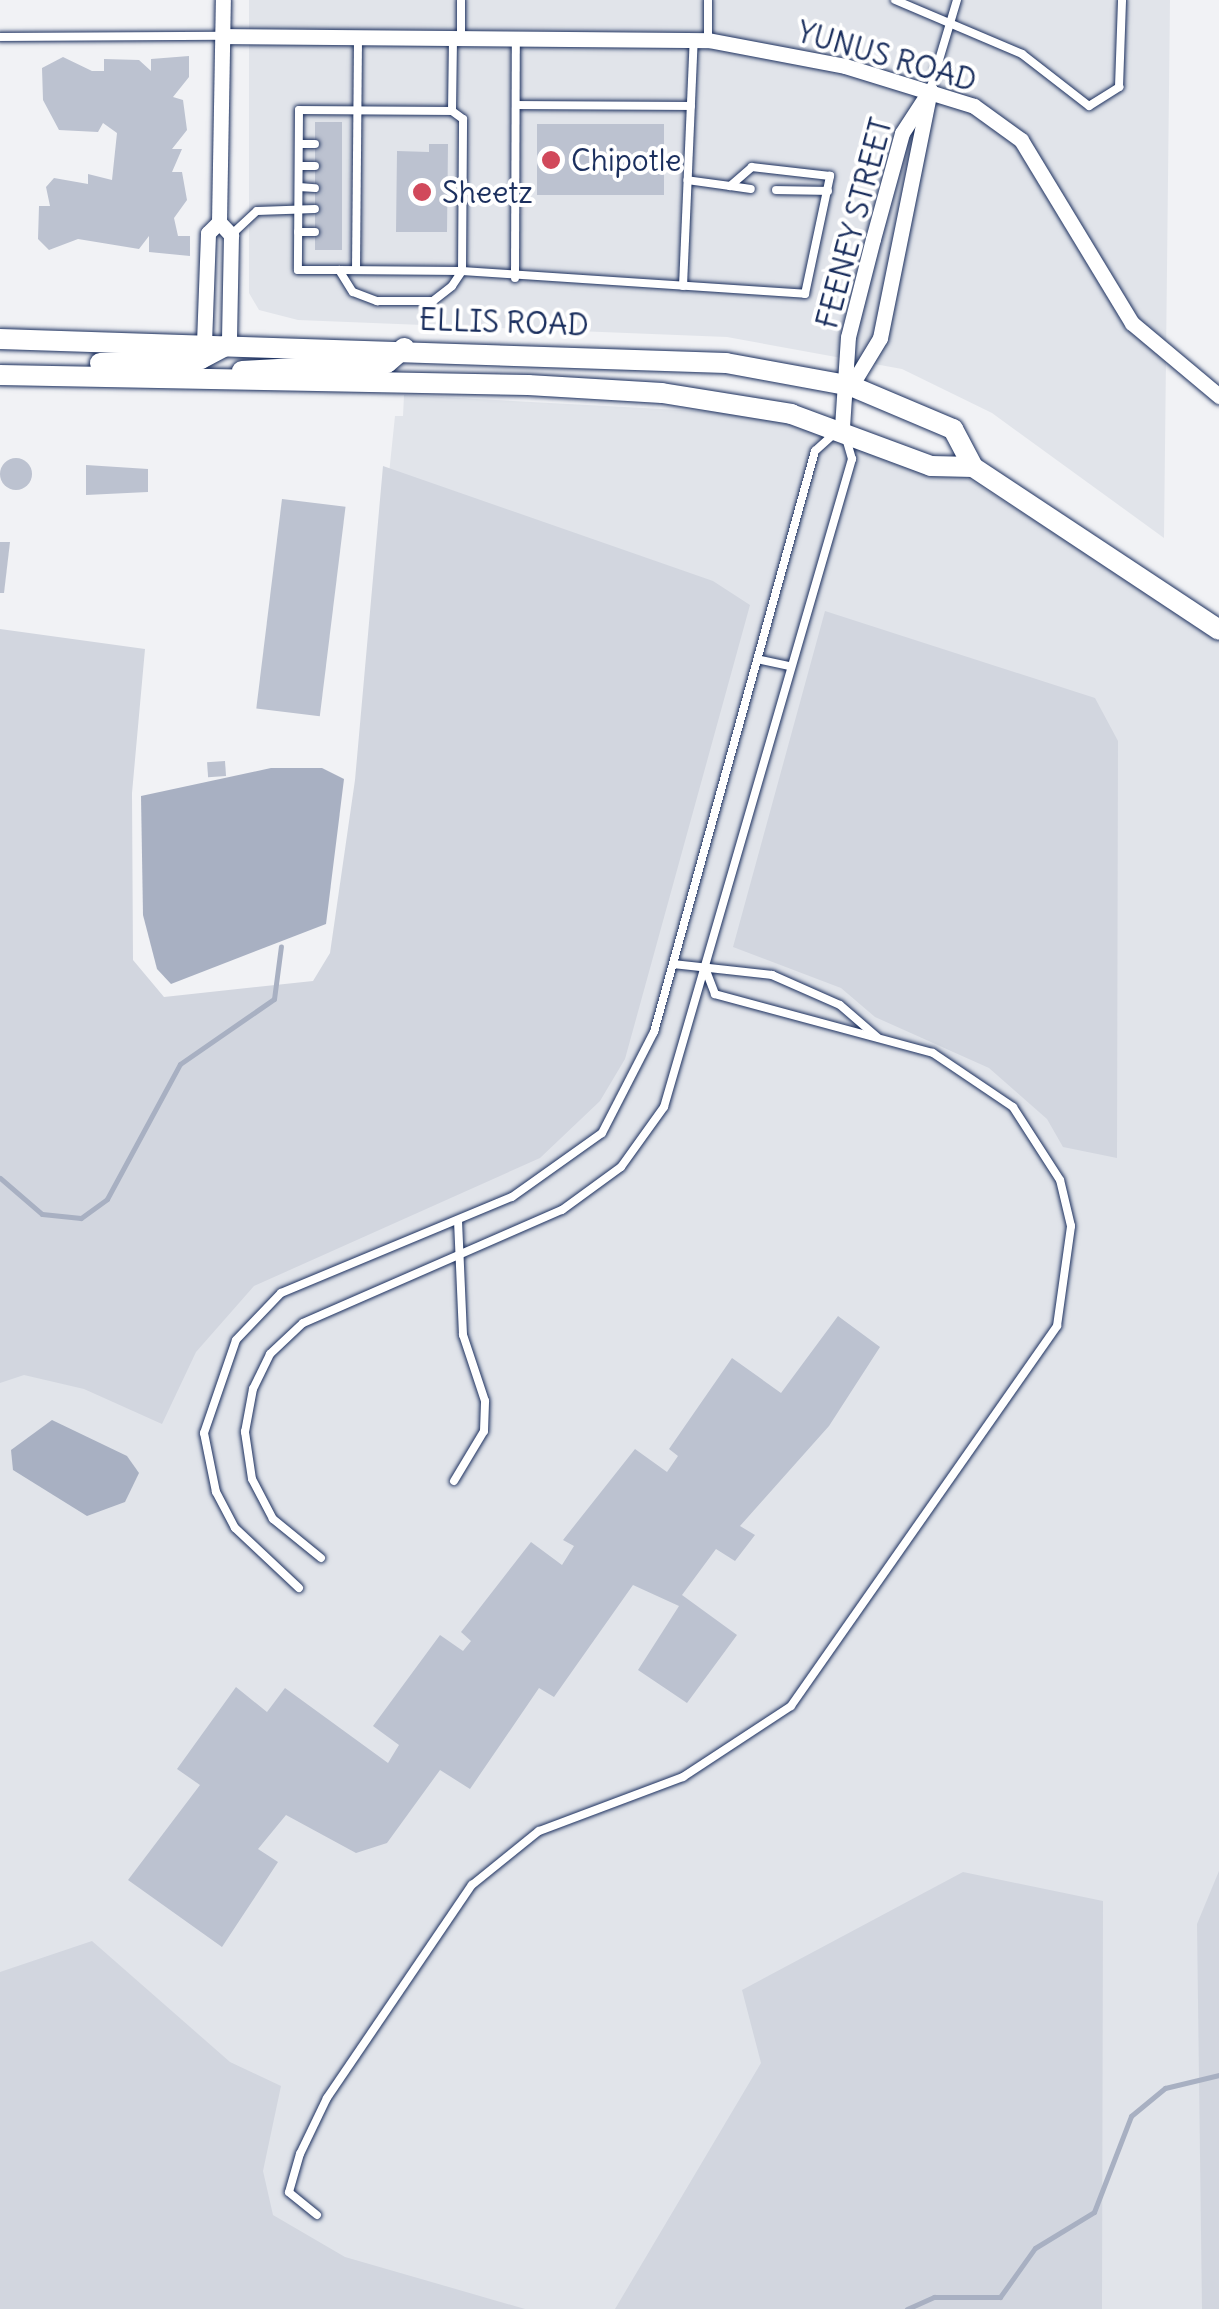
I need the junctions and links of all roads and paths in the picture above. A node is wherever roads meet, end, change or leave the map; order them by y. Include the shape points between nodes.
1 (222, 0) edge
2 (461, 0) edge
3 (708, 0) edge
4 (895, 0) edge
5 (956, 0) edge
6 (1122, 0) edge
7 (956, 22) junction
8 (222, 36) junction
9 (0, 37) edge
10 (358, 37) junction
11 (457, 38) junction
12 (516, 38) junction
13 (701, 40) junction
14 (930, 90) junction
15 (516, 105) junction
16 (691, 106) junction
17 (357, 110) junction
18 (452, 111) junction
19 (299, 144) junction
20 (315, 144) dead end
21 (342, 144) dead end
22 (357, 144) junction
23 (298, 166) junction
24 (315, 166) dead end
25 (342, 166) dead end
26 (357, 167) junction
27 (687, 180) junction
28 (730, 186) junction
29 (298, 187) junction
30 (315, 188) dead end
31 (342, 188) dead end
32 (357, 188) junction
33 (752, 189) dead end
34 (776, 190) dead end
35 (828, 191) junction
36 (298, 209) junction
37 (315, 209) dead end
38 (342, 210) dead end
39 (356, 210) junction
40 (219, 222) junction
41 (298, 232) junction
42 (315, 232) dead end
43 (342, 232) dead end
44 (356, 232) junction
45 (231, 235) junction
46 (339, 270) junction
47 (356, 270) junction
48 (462, 271) junction
49 (515, 278) junction
50 (682, 286) junction
51 (0, 339) edge
52 (204, 343) junction
53 (229, 344) junction
54 (404, 348) junction
55 (70, 374) junction
56 (0, 375) edge
57 (217, 380) junction
58 (850, 386) junction
59 (1219, 396) edge
60 (842, 427) junction
61 (972, 466) junction
62 (1219, 630) edge
63 (761, 660) junction
64 (790, 666) junction
65 (673, 964) junction
66 (707, 973) junction
67 (880, 1040) junction
68 (458, 1220) junction
69 (464, 1256) junction
70 (454, 1481) dead end
71 (321, 1558) dead end
72 (298, 1588) dead end
73 (317, 2215) dead end

1 - 8 street
2 - 11 lane
3 - 13 lane
4 - 7 lane
5 - 7 lane
6 - 7 lane via 1122,74 1101,105 1078,102 1022,54
7 - 14 lane
8 - 9 lane
8 - 10 street, YUNUS ROAD
8 - 40 street
10 - 11 street, YUNUS ROAD
10 - 17 lane
11 - 12 street, YUNUS ROAD
11 - 18 lane
12 - 13 street, YUNUS ROAD
12 - 15 lane
13 - 14 street, YUNUS ROAD
13 - 16 lane
14 - 58 street, FEENEY STREET via 880,338
14 - 58 street, FEENEY STREET via 902,133 873,239 848,337
14 - 59 street, YUNUS ROAD via 974,106 1021,140 1132,323
15 - 16 lane
15 - 49 lane
16 - 27 lane
17 - 18 lane
17 - 19 lane via 299,110
17 - 22 lane
18 - 48 lane via 463,120
19 - 20 lane
19 - 23 lane
21 - 22 lane
22 - 26 lane
23 - 24 lane
23 - 29 lane
25 - 26 lane
26 - 32 lane
27 - 28 lane
27 - 50 lane
28 - 33 lane
28 - 35 lane via 752,167 819,170 830,176
29 - 30 lane
29 - 36 lane
31 - 32 lane
32 - 39 lane
34 - 35 lane
35 - 50 lane via 813,284 793,297
36 - 37 lane
36 - 41 lane
36 - 45 lane via 257,211
38 - 39 lane
39 - 44 lane
40 - 45 street
40 - 52 street via 208,233
41 - 42 lane
41 - 46 lane via 298,270
43 - 44 lane
44 - 47 lane
45 - 53 street
46 - 47 lane
46 - 48 lane via 358,296 389,302 434,301
47 - 48 lane
48 - 49 lane
49 - 50 lane
51 - 52 main road, ELLIS ROAD
52 - 53 main road, ELLIS ROAD
53 - 54 main road, ELLIS ROAD
53 - 55 main road via 201,359 93,363
54 - 57 main road via 387,363 247,369
54 - 58 main road, ELLIS ROAD via 726,363
55 - 56 main road, ELLIS ROAD
55 - 57 main road, ELLIS ROAD
57 - 60 main road, ELLIS ROAD via 662,392
58 - 60 street, FEENEY STREET
58 - 61 main road, ELLIS ROAD via 953,429
60 - 61 main road, ELLIS ROAD via 931,466
60 - 63 lane via 814,451
60 - 64 lane via 852,459
61 - 62 main road, ELLIS ROAD
63 - 64 lane
63 - 65 lane
64 - 66 lane
65 - 66 lane
65 - 68 lane via 636,1076 602,1133 564,1169
66 - 67 lane via 715,994
66 - 67 lane via 723,966 772,976 840,1005
66 - 69 lane via 664,1108 621,1167 562,1210
67 - 73 lane via 975,1074 1040,1142 1072,1226 1057,1326 790,1706 682,1777 539,1831 472,1885 327,2098 300,2154 288,2192
68 - 69 lane
68 - 72 lane via 281,1294 236,1340 222,1371 204,1433 216,1492 252,1549
69 - 70 lane via 463,1335 485,1416
69 - 71 lane via 303,1323 270,1354 245,1432 252,1478 272,1520

